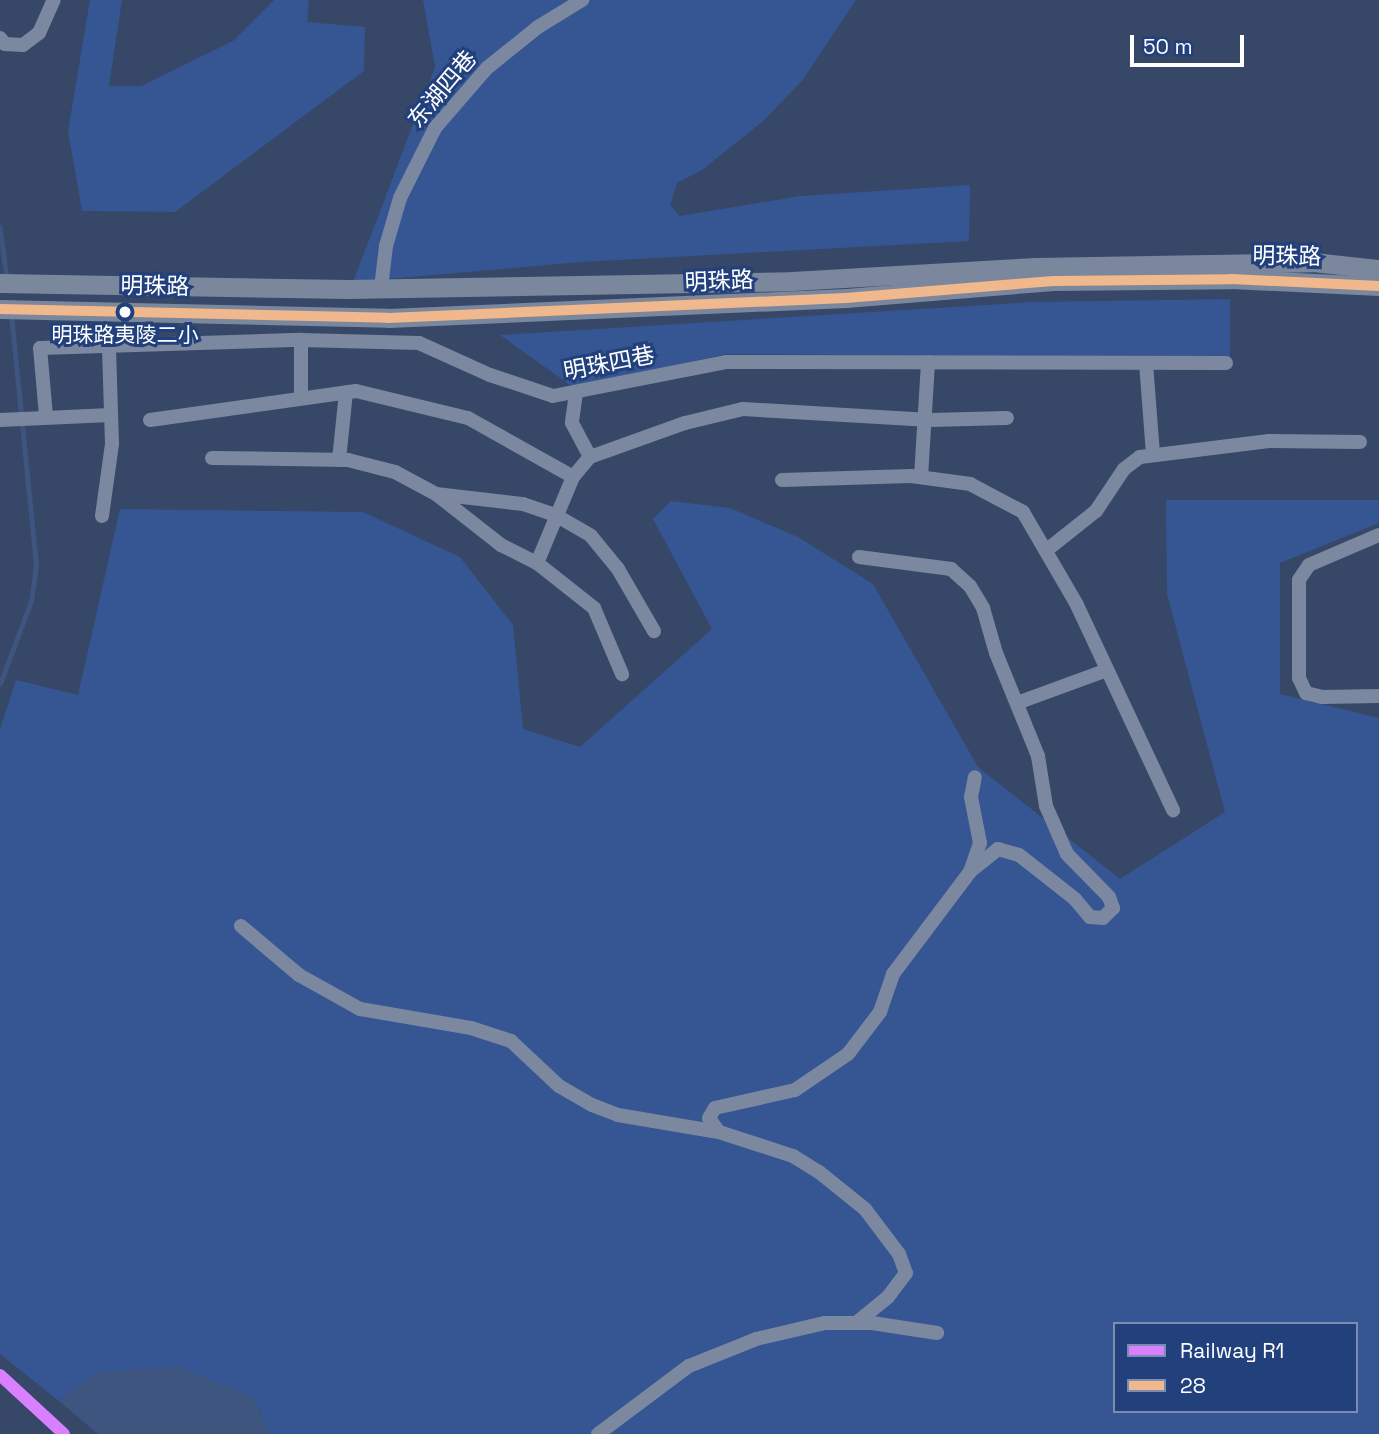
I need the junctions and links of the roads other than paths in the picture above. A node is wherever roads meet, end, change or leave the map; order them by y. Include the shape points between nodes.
1 (54, 0) edge
2 (582, 0) edge
3 (0, 38) edge
4 (1379, 269) edge
5 (0, 283) edge
6 (1379, 286) edge
7 (380, 288) junction
8 (0, 309) edge
9 (301, 340) junction
10 (109, 346) junction
11 (928, 362) junction
12 (1146, 363) junction
13 (1226, 363) dead end
14 (346, 392) junction
15 (576, 393) junction
16 (301, 396) junction
17 (111, 415) junction
18 (46, 416) junction
19 (1007, 418) dead end
20 (924, 419) junction
21 (0, 420) edge
22 (150, 420) dead end
23 (1360, 442) dead end
24 (1153, 455) junction
25 (590, 457) junction
26 (212, 458) dead end
27 (339, 460) junction
28 (573, 477) junction
29 (921, 477) junction
30 (782, 480) dead end
31 (436, 494) junction
32 (102, 516) dead end
33 (557, 516) junction
34 (1379, 535) edge
35 (1048, 549) junction
36 (859, 557) dead end
37 (537, 563) junction
38 (654, 631) dead end
39 (1107, 670) junction
40 (622, 674) dead end
41 (1379, 696) edge
42 (1017, 703) junction
43 (975, 777) dead end
44 (1173, 810) dead end
45 (970, 872) junction
46 (241, 926) dead end
47 (719, 1132) junction
48 (856, 1323) junction
49 (937, 1333) dead end
50 (598, 1434) edge

1 - 3 street via 38,33 23,46 5,44
2 - 7 street, 东湖四巷 via 504,53 435,128 400,198
4 - 7 main road, 明珠路 via 1313,262 1036,267 792,281
5 - 7 main road, 明珠路
6 - 8 main road, 明珠路 via 1243,279 1053,281 805,301 388,318
9 - 10 street, 明珠四巷
9 - 15 street, 明珠四巷 via 419,343 531,391 553,396
9 - 16 street
10 - 17 street
10 - 18 street, 明珠四巷 via 40,348
11 - 12 street, 明珠四巷
11 - 15 street, 明珠四巷 via 726,362
11 - 20 street
12 - 13 street, 明珠四巷
12 - 24 street
14 - 16 street
14 - 27 street
14 - 28 street via 415,403 468,418
15 - 25 street via 572,423
16 - 22 street
17 - 18 street
17 - 32 street via 112,444
18 - 21 street
19 - 20 street
20 - 25 street via 743,409 628,440
20 - 29 street
23 - 24 street via 1269,442
24 - 35 street via 1140,457 1124,469 1096,511
25 - 28 street
26 - 27 street
27 - 31 street via 395,472
28 - 33 street
29 - 30 street
29 - 35 street via 970,484 1001,498 1023,512
31 - 33 street via 523,504
31 - 37 street via 500,545
33 - 37 street
33 - 38 street via 597,545 618,569
34 - 41 street via 1309,565 1299,580 1299,678 1306,693
35 - 39 street
36 - 42 street via 951,569 970,586 983,608
37 - 40 street via 594,608
39 - 42 street
39 - 44 street
42 - 45 street via 1038,756 1046,806 1067,853 1109,897 1113,908 1103,918 1090,917 1075,899 1019,855 998,849
43 - 45 street via 971,797 980,843
45 - 47 street via 904,957 880,1012 848,1054 795,1090 715,1108 709,1118
46 - 47 street via 299,975 360,1009 471,1028 511,1041 559,1086 592,1105 618,1115
47 - 48 street via 793,1156 819,1172 865,1209 899,1254 906,1273 888,1297
48 - 49 street
48 - 50 street via 825,1323 756,1339 689,1366

